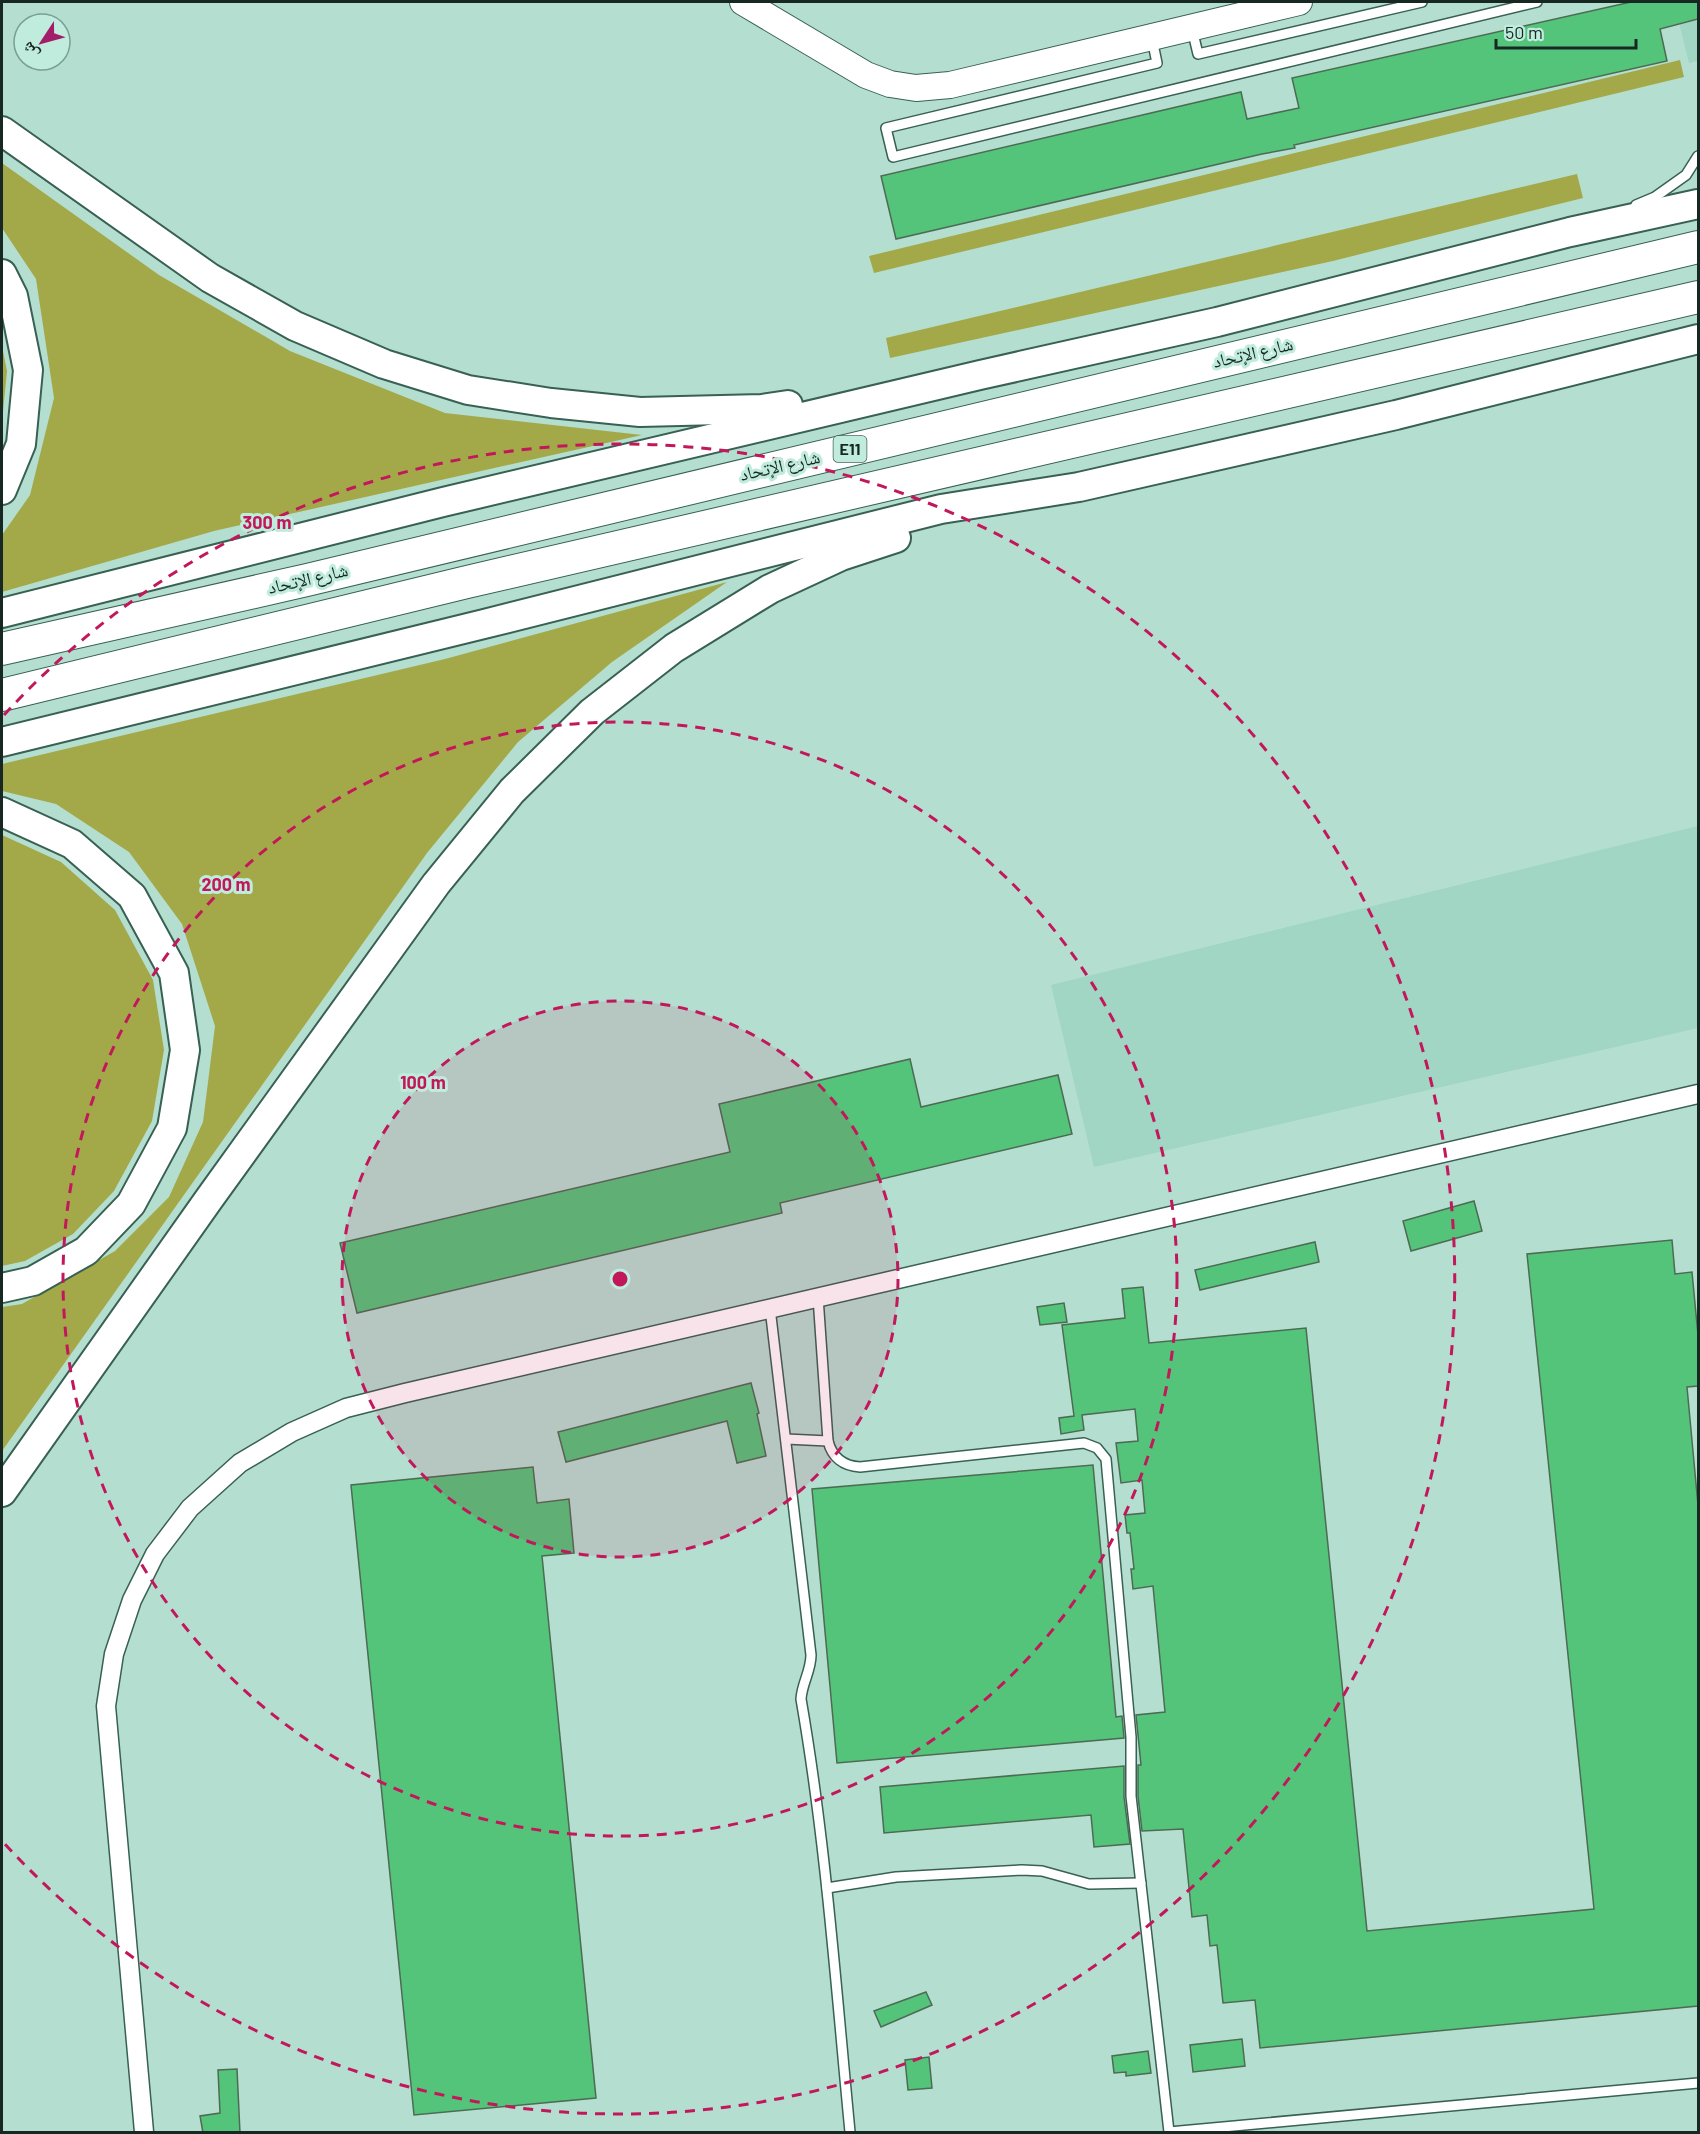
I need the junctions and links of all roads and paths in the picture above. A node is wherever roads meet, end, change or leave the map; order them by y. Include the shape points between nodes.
1 (743, 2) edge
2 (1299, 2) edge
3 (1422, 2) edge
4 (1537, 2) edge
5 (1257, 7) edge
6 (1191, 27) junction
7 (1152, 37) junction
8 (2, 131) edge
9 (1698, 156) edge
10 (1698, 204) edge
11 (1570, 232) junction
12 (1698, 247) edge
13 (2, 274) edge
14 (1698, 297) edge
15 (1698, 339) edge
16 (1698, 349) edge
17 (1659, 350) junction
18 (980, 375) junction
19 (1079, 487) junction
20 (2, 490) edge
21 (2, 613) edge
22 (2, 649) edge
23 (2, 695) edge
24 (2, 742) edge
25 (2, 812) edge
26 (1698, 1094) edge
27 (2, 1288) edge
28 (818, 1297) junction
29 (770, 1308) junction
30 (786, 1439) junction
31 (828, 1441) junction
32 (2, 1492) edge
33 (1141, 1883) junction
34 (827, 1888) junction
35 (1698, 2083) edge
36 (1169, 2132) edge
37 (144, 2133) edge
38 (850, 2133) edge

1 - 7 street via 866,75 916,88 950,85
2 - 5 street
3 - 6 lane via 1198,54
4 - 7 lane via 893,157 886,129 1157,63
5 - 6 street
6 - 7 street
8 - 18 main road via 210,278 295,326 384,364 468,390 562,405 640,412 699,411 762,409
9 - 11 lane via 1686,175 1655,197
10 - 11 main road
11 - 18 main road via 1217,322
12 - 22 highway, شارع الإتحاد / E11
13 - 20 main road via 13,296 28,370 21,444
14 - 23 highway, E11 via 455,585
15 - 17 main road
16 - 17 lane
17 - 19 main road
18 - 21 main road via 443,502
19 - 24 main road via 941,509
19 - 32 main road via 928,527 841,556 770,589 674,648 592,712 512,791 436,884
25 - 27 main road via 72,844 132,896 174,973 185,1050 172,1128 131,1204 86,1251 33,1281
26 - 28 street
28 - 29 street
28 - 31 lane
29 - 30 lane
29 - 37 street via 346,1408 292,1432 240,1463 190,1508 155,1554 132,1600 114,1654 106,1706
30 - 31 lane
30 - 34 lane via 811,1655 801,1699
31 - 33 lane via 838,1460 852,1466 1077,1444 1091,1445 1102,1453 1108,1472 1131,1737 1131,1796
33 - 34 lane via 1089,1884 1022,1870 896,1877
33 - 36 lane
34 - 38 lane
35 - 36 lane

